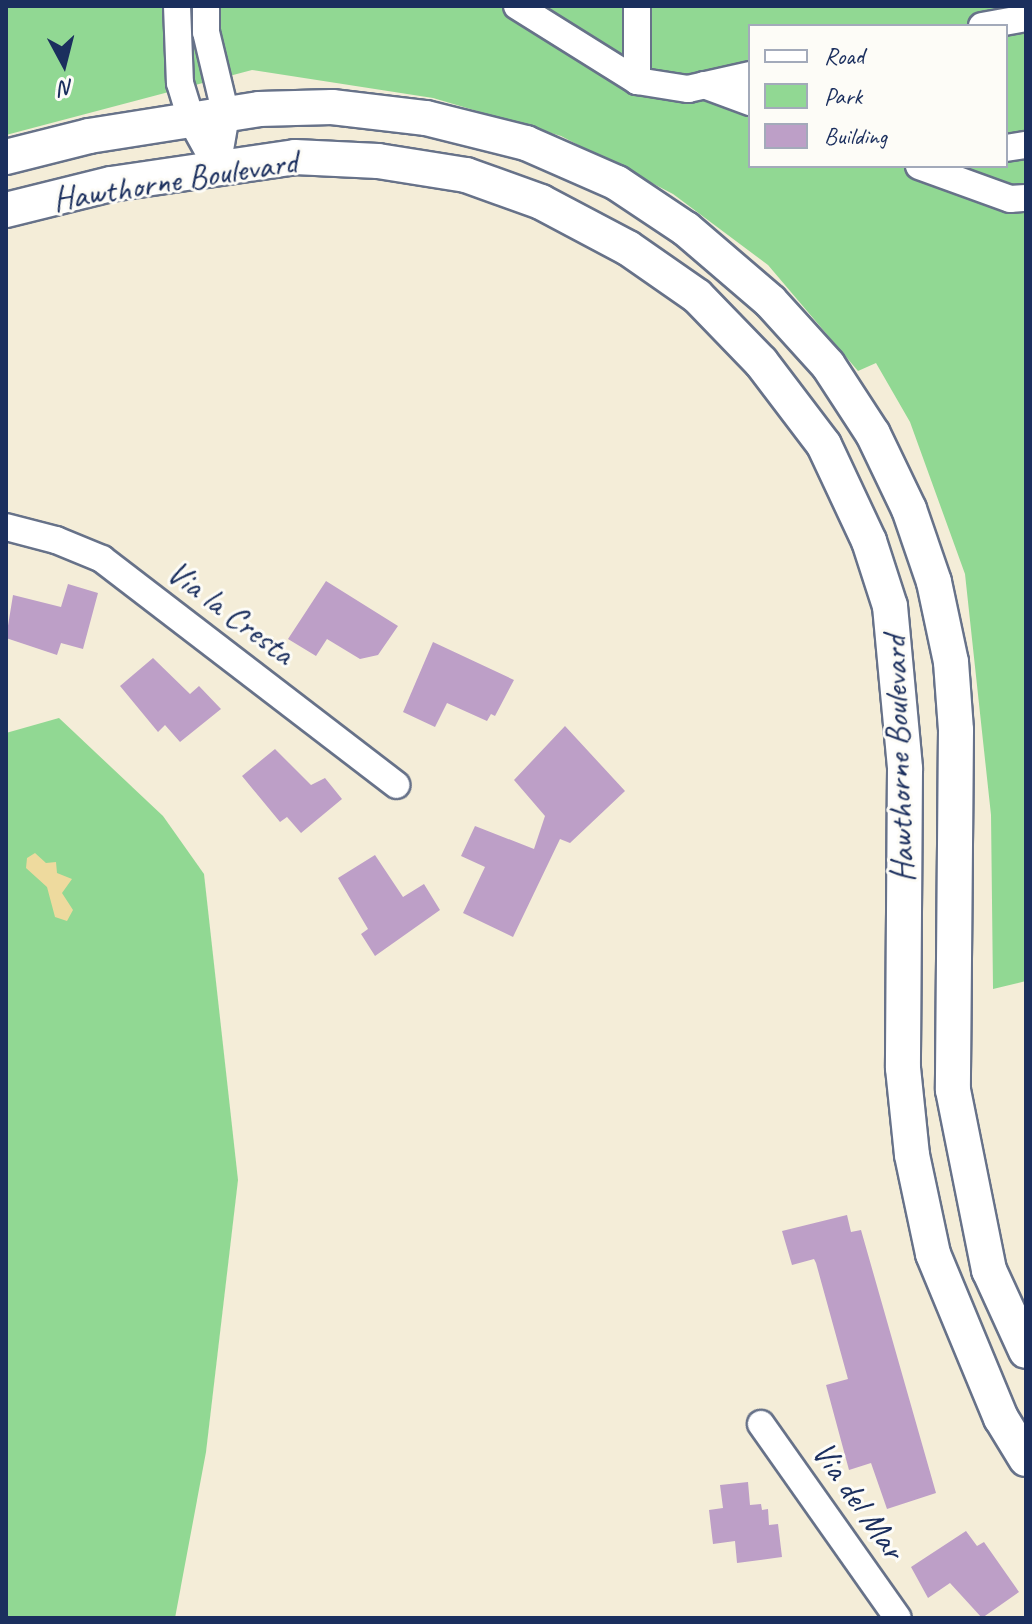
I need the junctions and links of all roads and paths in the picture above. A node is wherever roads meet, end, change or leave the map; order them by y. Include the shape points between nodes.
1 (177, 6) edge
2 (206, 6) edge
3 (517, 6) edge
4 (637, 6) edge
5 (1026, 18) edge
6 (993, 24) edge
7 (748, 75) edge
8 (637, 81) junction
9 (704, 85) junction
10 (748, 101) edge
11 (226, 115) junction
12 (191, 120) junction
13 (6, 157) edge
14 (217, 167) junction
15 (925, 168) edge
16 (1026, 198) edge
17 (6, 210) edge
18 (6, 527) edge
19 (396, 785) dead end
20 (1026, 1351) edge
21 (1001, 1418) junction
22 (761, 1424) dead end
23 (1026, 1447) edge
24 (1026, 1459) edge
25 (898, 1618) edge

1 - 12 street via 180,83
2 - 11 street via 206,32
3 - 8 street
4 - 8 street
5 - 6 street
7 - 9 street
8 - 9 street via 670,89
9 - 10 street
11 - 12 main road, Hawthorne Boulevard
11 - 14 street
11 - 20 main road, Hawthorne Boulevard via 332,107 426,118 526,143 617,183 686,229 770,301 828,365 873,434 924,553 951,662 956,730 953,1090 989,1270
12 - 13 main road, Hawthorne Boulevard via 89,136
12 - 14 street
14 - 17 main road, Hawthorne Boulevard via 111,184
14 - 21 main road, Hawthorne Boulevard via 295,157 378,161 466,175 541,202 628,248 697,296 761,362 824,445 869,541 890,606 900,672 905,769 903,1068 912,1155 933,1254
15 - 16 street via 1010,199
18 - 19 street, Via la Cresta via 102,559
21 - 23 main road
21 - 24 main road, Hawthorne Boulevard
22 - 25 street, Via del Mar

